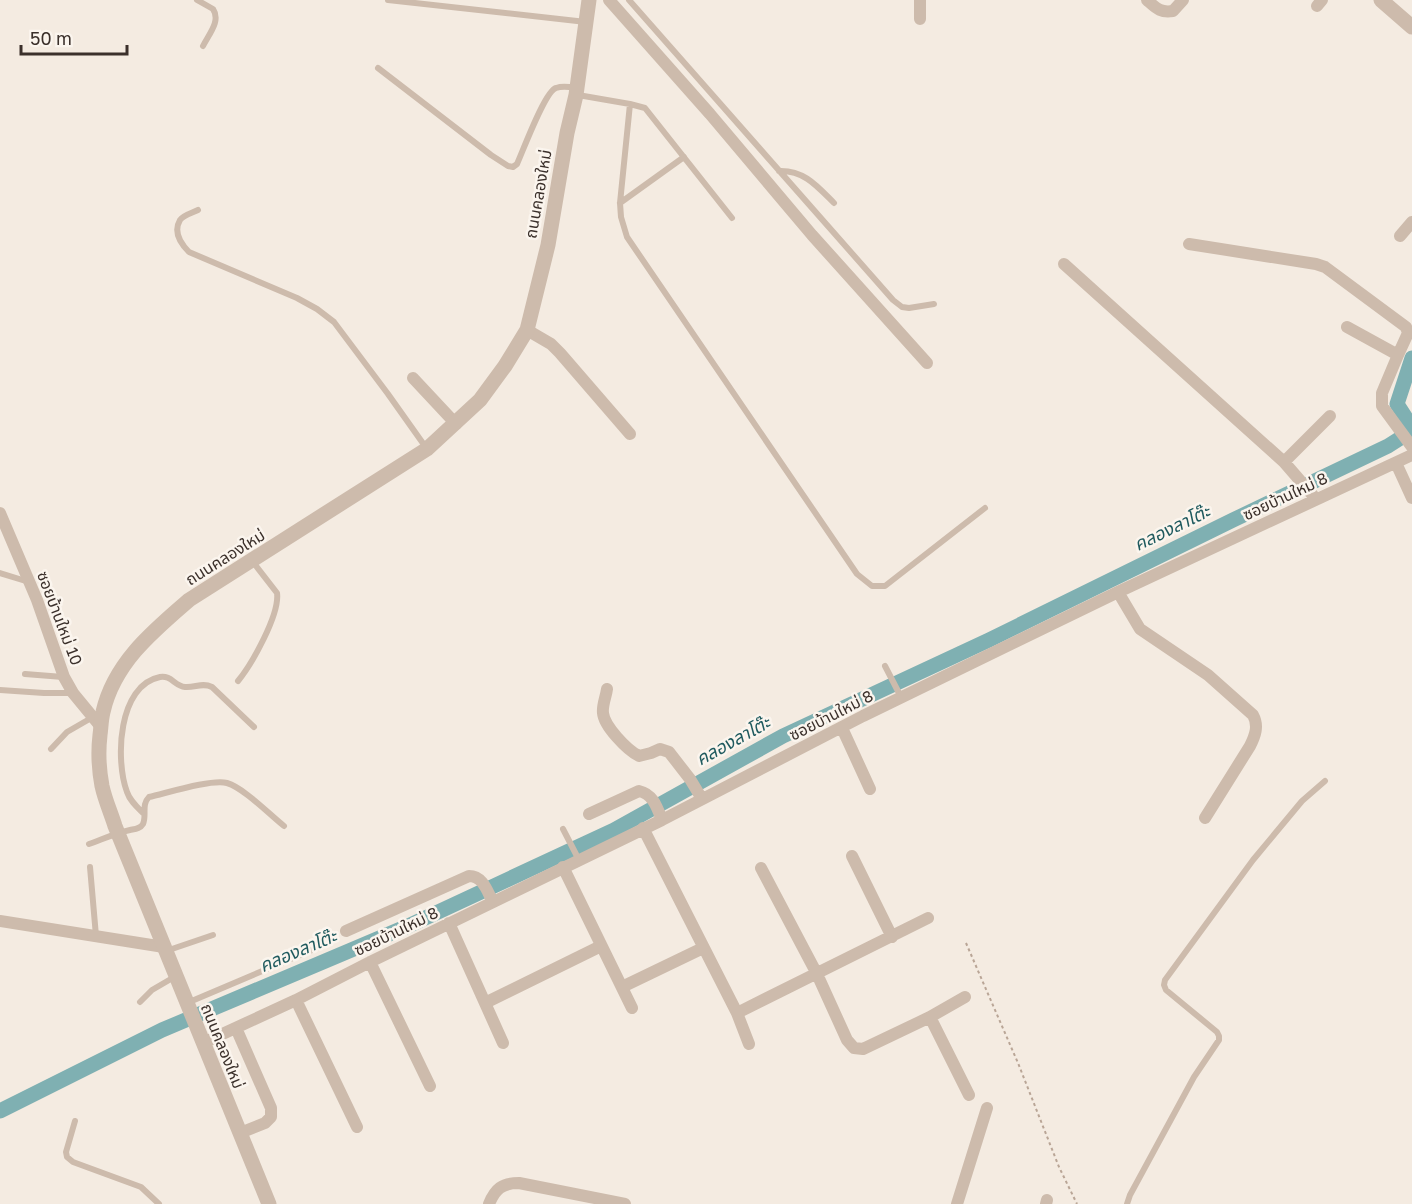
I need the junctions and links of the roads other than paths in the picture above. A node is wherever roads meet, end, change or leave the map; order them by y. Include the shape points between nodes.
1 (197, 0) edge
2 (388, 0) edge
3 (589, 0) edge
4 (609, 0) edge
5 (629, 0) edge
6 (920, 0) edge
7 (1147, 0) edge
8 (1183, 0) edge
9 (1381, 0) edge
10 (422, 2) edge
11 (920, 19) dead end
12 (586, 22) junction
13 (1412, 27) edge
14 (203, 46) dead end
15 (378, 68) dead end
16 (576, 91) junction
17 (630, 104) junction
18 (684, 157) junction
19 (779, 171) junction
20 (620, 203) junction
21 (834, 203) dead end
22 (198, 210) dead end
23 (732, 218) dead end
24 (1412, 222) edge
25 (1400, 236) dead end
26 (1189, 244) dead end
27 (1064, 264) dead end
28 (934, 304) dead end
29 (1347, 327) dead end
30 (527, 330) junction
31 (1398, 355) junction
32 (927, 363) dead end
33 (413, 378) dead end
34 (1330, 416) dead end
35 (456, 424) junction
36 (630, 434) dead end
37 (1407, 440) edge
38 (427, 450) junction
39 (1412, 454) edge
40 (1284, 462) junction
41 (1396, 463) junction
42 (1307, 490) junction
43 (1412, 498) edge
44 (984, 508) dead end
45 (0, 513) edge
46 (252, 561) junction
47 (0, 573) edge
48 (29, 583) junction
49 (1118, 592) junction
50 (885, 666) dead end
51 (25, 674) dead end
52 (64, 677) junction
53 (238, 681) dead end
54 (607, 689) dead end
55 (0, 690) edge
56 (73, 693) junction
57 (899, 694) junction
58 (97, 722) junction
59 (254, 727) dead end
60 (842, 728) junction
61 (51, 749) dead end
62 (1325, 781) dead end
63 (870, 789) dead end
64 (699, 795) junction
65 (658, 810) junction
66 (144, 814) junction
67 (589, 814) dead end
68 (1206, 818) dead end
69 (284, 826) dead end
70 (643, 828) junction
71 (563, 829) dead end
72 (118, 833) junction
73 (89, 844) dead end
74 (577, 856) junction
75 (852, 856) dead end
76 (90, 867) dead end
77 (563, 867) junction
78 (761, 868) dead end
79 (490, 897) junction
80 (928, 918) dead end
81 (0, 921) edge
82 (449, 923) junction
83 (346, 931) dead end
84 (213, 935) dead end
85 (96, 937) junction
86 (892, 937) junction
87 (601, 946) junction
88 (319, 947) dead end
89 (703, 948) junction
90 (165, 949) junction
91 (370, 962) junction
92 (817, 974) junction
93 (176, 976) junction
94 (622, 987) junction
95 (965, 997) dead end
96 (296, 1000) junction
97 (140, 1002) dead end
98 (485, 1003) junction
99 (188, 1006) junction
100 (632, 1008) dead end
101 (737, 1013) junction
102 (930, 1017) junction
103 (236, 1028) junction
104 (201, 1037) junction
105 (503, 1043) dead end
106 (749, 1044) dead end
107 (430, 1086) dead end
108 (969, 1095) dead end
109 (987, 1108) dead end
110 (75, 1121) dead end
111 (357, 1127) dead end
112 (240, 1133) junction
113 (587, 1201) edge
114 (159, 1204) edge
115 (269, 1204) edge
116 (489, 1204) edge
117 (625, 1204) edge
118 (957, 1204) edge
119 (1127, 1204) edge

1 - 14 lane via 213,9 217,18
2 - 10 lane
3 - 12 street, ถนนคลองใหม่
4 - 32 street
5 - 19 lane
6 - 11 street
7 - 8 street via 1164,12 1173,11
9 - 13 street
10 - 12 lane
12 - 16 street, ถนนคลองใหม่
15 - 16 lane via 491,155 513,167 553,89
16 - 17 lane
16 - 30 street, ถนนคลองใหม่ via 548,245
17 - 18 lane via 645,108
17 - 20 lane
18 - 20 lane
18 - 23 lane
19 - 21 lane via 804,176
19 - 28 lane via 893,300 909,308
20 - 44 lane via 627,237 857,574 872,586 885,586
22 - 38 lane via 180,219 178,237 183,246 297,298 333,322
24 - 25 street
26 - 31 street via 1325,267 1406,327 1408,333
27 - 40 street
29 - 31 street
30 - 35 street, ถนนคลองใหม่ via 480,400
30 - 36 street via 560,353
31 - 37 street via 1381,401
33 - 35 street
34 - 40 street
35 - 38 street, ถนนคลองใหม่
38 - 46 street, ถนนคลองใหม่
39 - 41 street, ซอยบ้านใหม่ 8
40 - 42 street
41 - 42 street, ซอยบ้านใหม่ 8
41 - 43 street
42 - 49 street, ซอยบ้านใหม่ 8
45 - 48 street, ซอยบ้านใหม่ 10
46 - 53 lane via 278,599 257,651
46 - 58 street, ถนนคลองใหม่ via 189,600 141,644 121,669
47 - 48 lane
48 - 52 street, ซอยบ้านใหม่ 10
49 - 57 street, ซอยบ้านใหม่ 8
49 - 68 street via 1140,628 1208,675 1256,721 1256,735
50 - 57 lane
51 - 52 lane
52 - 56 street, ซอยบ้านใหม่ 10
54 - 64 street via 604,720 625,746 639,756 660,749 669,752
55 - 56 lane
56 - 58 street, ซอยบ้านใหม่ 10
57 - 60 street, ซอยบ้านใหม่ 8
58 - 61 lane via 67,732
58 - 72 street, ถนนคลองใหม่ via 102,786
59 - 66 lane via 207,684 185,687 162,677 149,681 136,692 127,712 121,750 127,792
60 - 63 street
60 - 64 street, ซอยบ้านใหม่ 8
62 - 119 lane via 1302,801 1253,860 1165,980 1166,990 1216,1032 1219,1040 1194,1077
64 - 65 street, ซอยบ้านใหม่ 8
65 - 67 street via 647,792 639,791
65 - 70 street, ซอยบ้านใหม่ 8
66 - 69 lane via 149,797 215,782 238,788
66 - 72 lane via 140,828
70 - 74 street, ซอยบ้านใหม่ 8
70 - 89 street
71 - 74 lane
72 - 73 lane
72 - 90 street, ถนนคลองใหม่
74 - 77 street, ซอยบ้านใหม่ 8
75 - 86 street
76 - 85 lane
77 - 79 street, ซอยบ้านใหม่ 8
77 - 87 street
78 - 92 street
79 - 82 street, ซอยบ้านใหม่ 8
79 - 83 street via 482,880 469,876
80 - 86 street
81 - 85 street
82 - 91 street, ซอยบ้านใหม่ 8
82 - 98 street
84 - 90 lane
85 - 90 street
86 - 92 street
87 - 94 street
87 - 98 street
88 - 99 lane
89 - 94 street
89 - 101 street
90 - 93 street, ถนนคลองใหม่
91 - 96 street, ซอยบ้านใหม่ 8
91 - 107 street
92 - 101 street
92 - 102 street via 854,1048 863,1049
93 - 97 lane
93 - 99 street, ถนนคลองใหม่
94 - 100 street
95 - 102 street
96 - 103 street, ซอยบ้านใหม่ 8
96 - 111 street
98 - 105 street
99 - 104 street, ถนนคลองใหม่
101 - 106 street
102 - 108 street
103 - 104 street, ซอยบ้านใหม่ 8
103 - 112 street via 271,1108 271,1117 265,1123
104 - 112 street, ถนนคลองใหม่
109 - 118 street
110 - 114 lane via 67,1157 141,1187
112 - 115 street, ถนนคลองใหม่
113 - 116 street via 509,1183 492,1196
113 - 117 street

